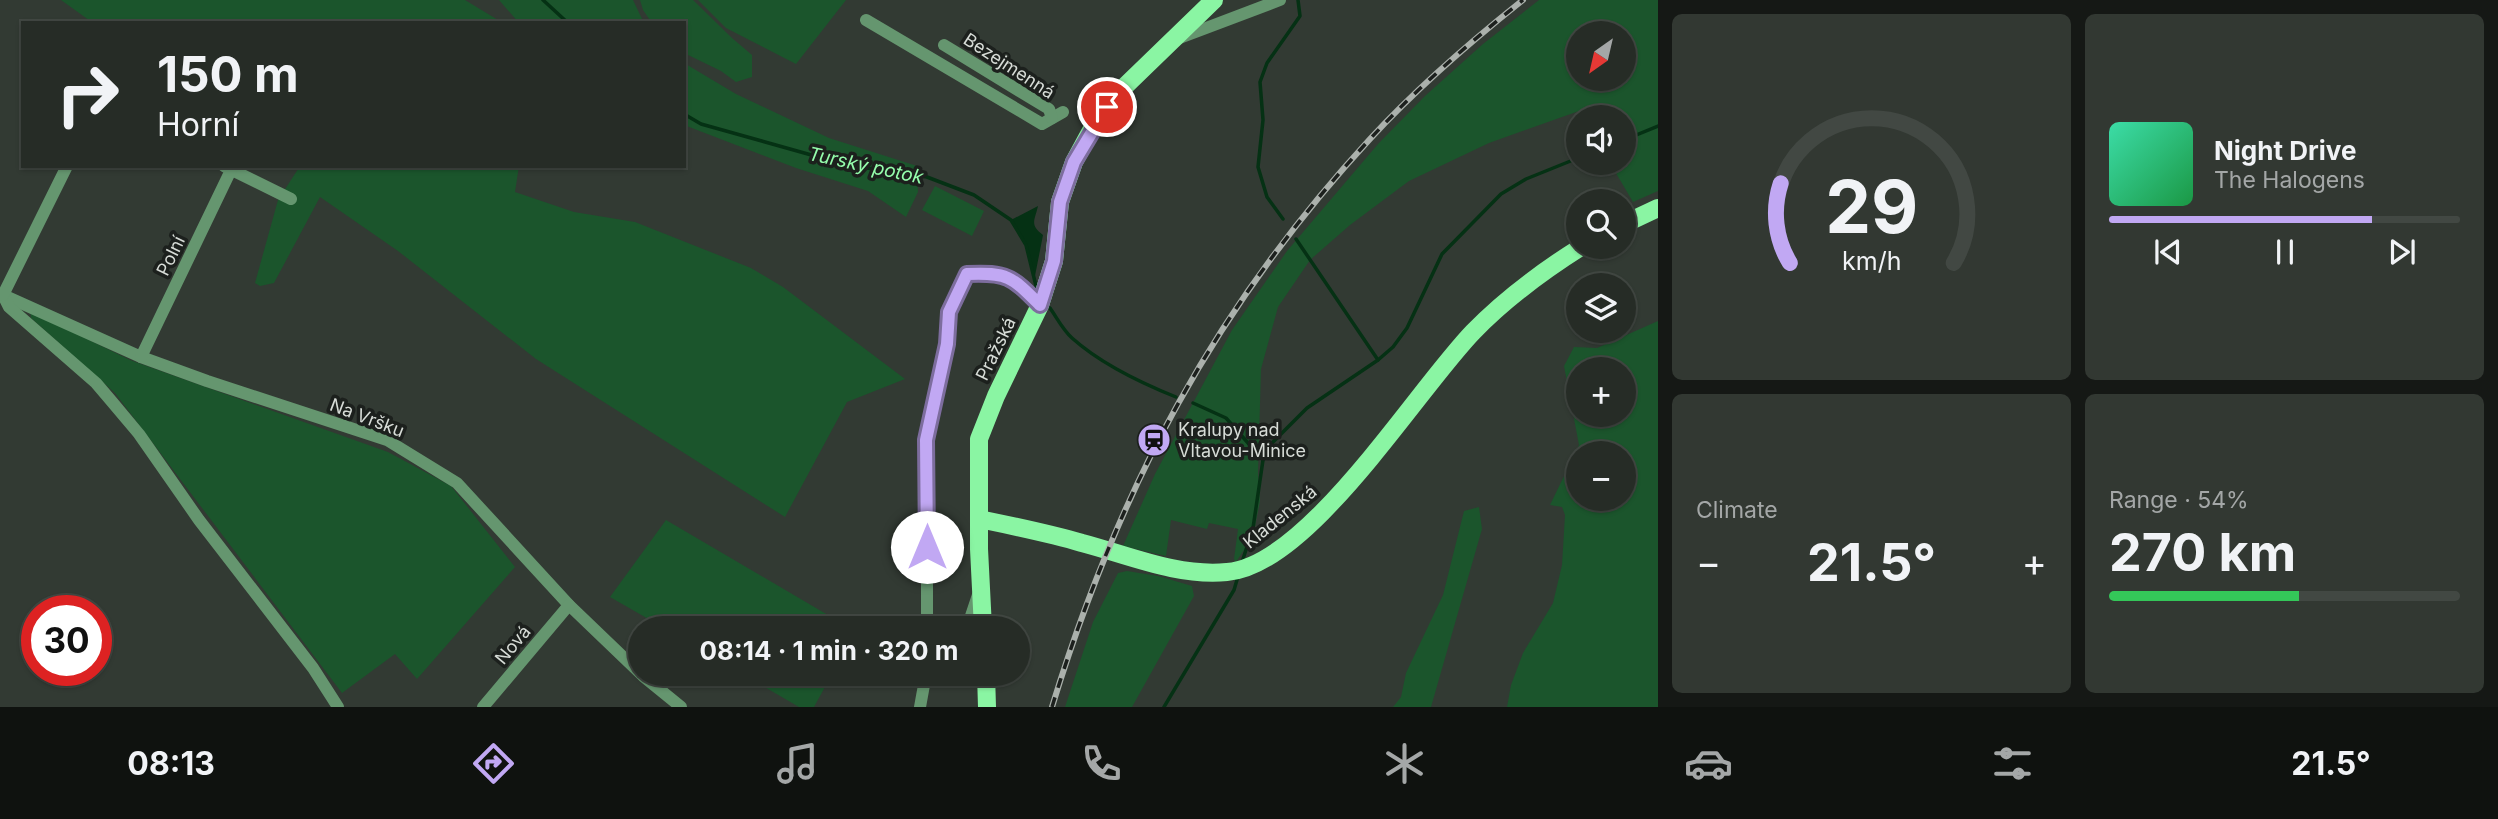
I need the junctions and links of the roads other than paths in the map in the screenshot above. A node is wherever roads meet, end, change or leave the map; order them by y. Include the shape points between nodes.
1 (1214, 0) edge
2 (1280, 0) edge
3 (866, 20) dead end
4 (1170, 41) junction
5 (944, 45) dead end
6 (66, 168) edge
7 (227, 168) edge
8 (291, 199) dead end
9 (1658, 208) edge
10 (1636, 218) edge
11 (1566, 256) edge
12 (4, 295) junction
13 (1040, 305) junction
14 (141, 357) junction
15 (979, 519) junction
16 (981, 588) junction
17 (569, 605) junction
18 (928, 616) edge
19 (971, 616) edge
20 (982, 616) edge
21 (924, 686) edge
22 (987, 686) edge
23 (338, 707) edge
24 (483, 707) edge
25 (681, 707) edge
26 (920, 707) edge
27 (988, 707) edge

1 - 4 main road, Pražská
2 - 4 street, Pražská
3 - 5 street, Bezejmenná via 1042,124 1057,115
4 - 13 main road, Pražská via 1118,92 1074,162 1060,202 1054,261
6 - 12 street
7 - 8 street
7 - 14 street, Polní
9 - 10 main road
11 - 15 main road, Kladenská via 1474,331 1337,497 1246,570 1210,573 1157,565
12 - 14 street, Na Vršku
12 - 23 street via 9,307 96,383 122,414
13 - 15 main road, Pražská via 979,439
13 - 18 street via 1006,276 967,274 949,312 947,344 926,440
14 - 17 street, Na Vršku via 387,440 457,483
15 - 16 main road, Pražská
16 - 19 street
16 - 20 main road, Pražská
17 - 24 street, Nová
17 - 25 street, Na Vršku
21 - 26 street
22 - 27 main road

